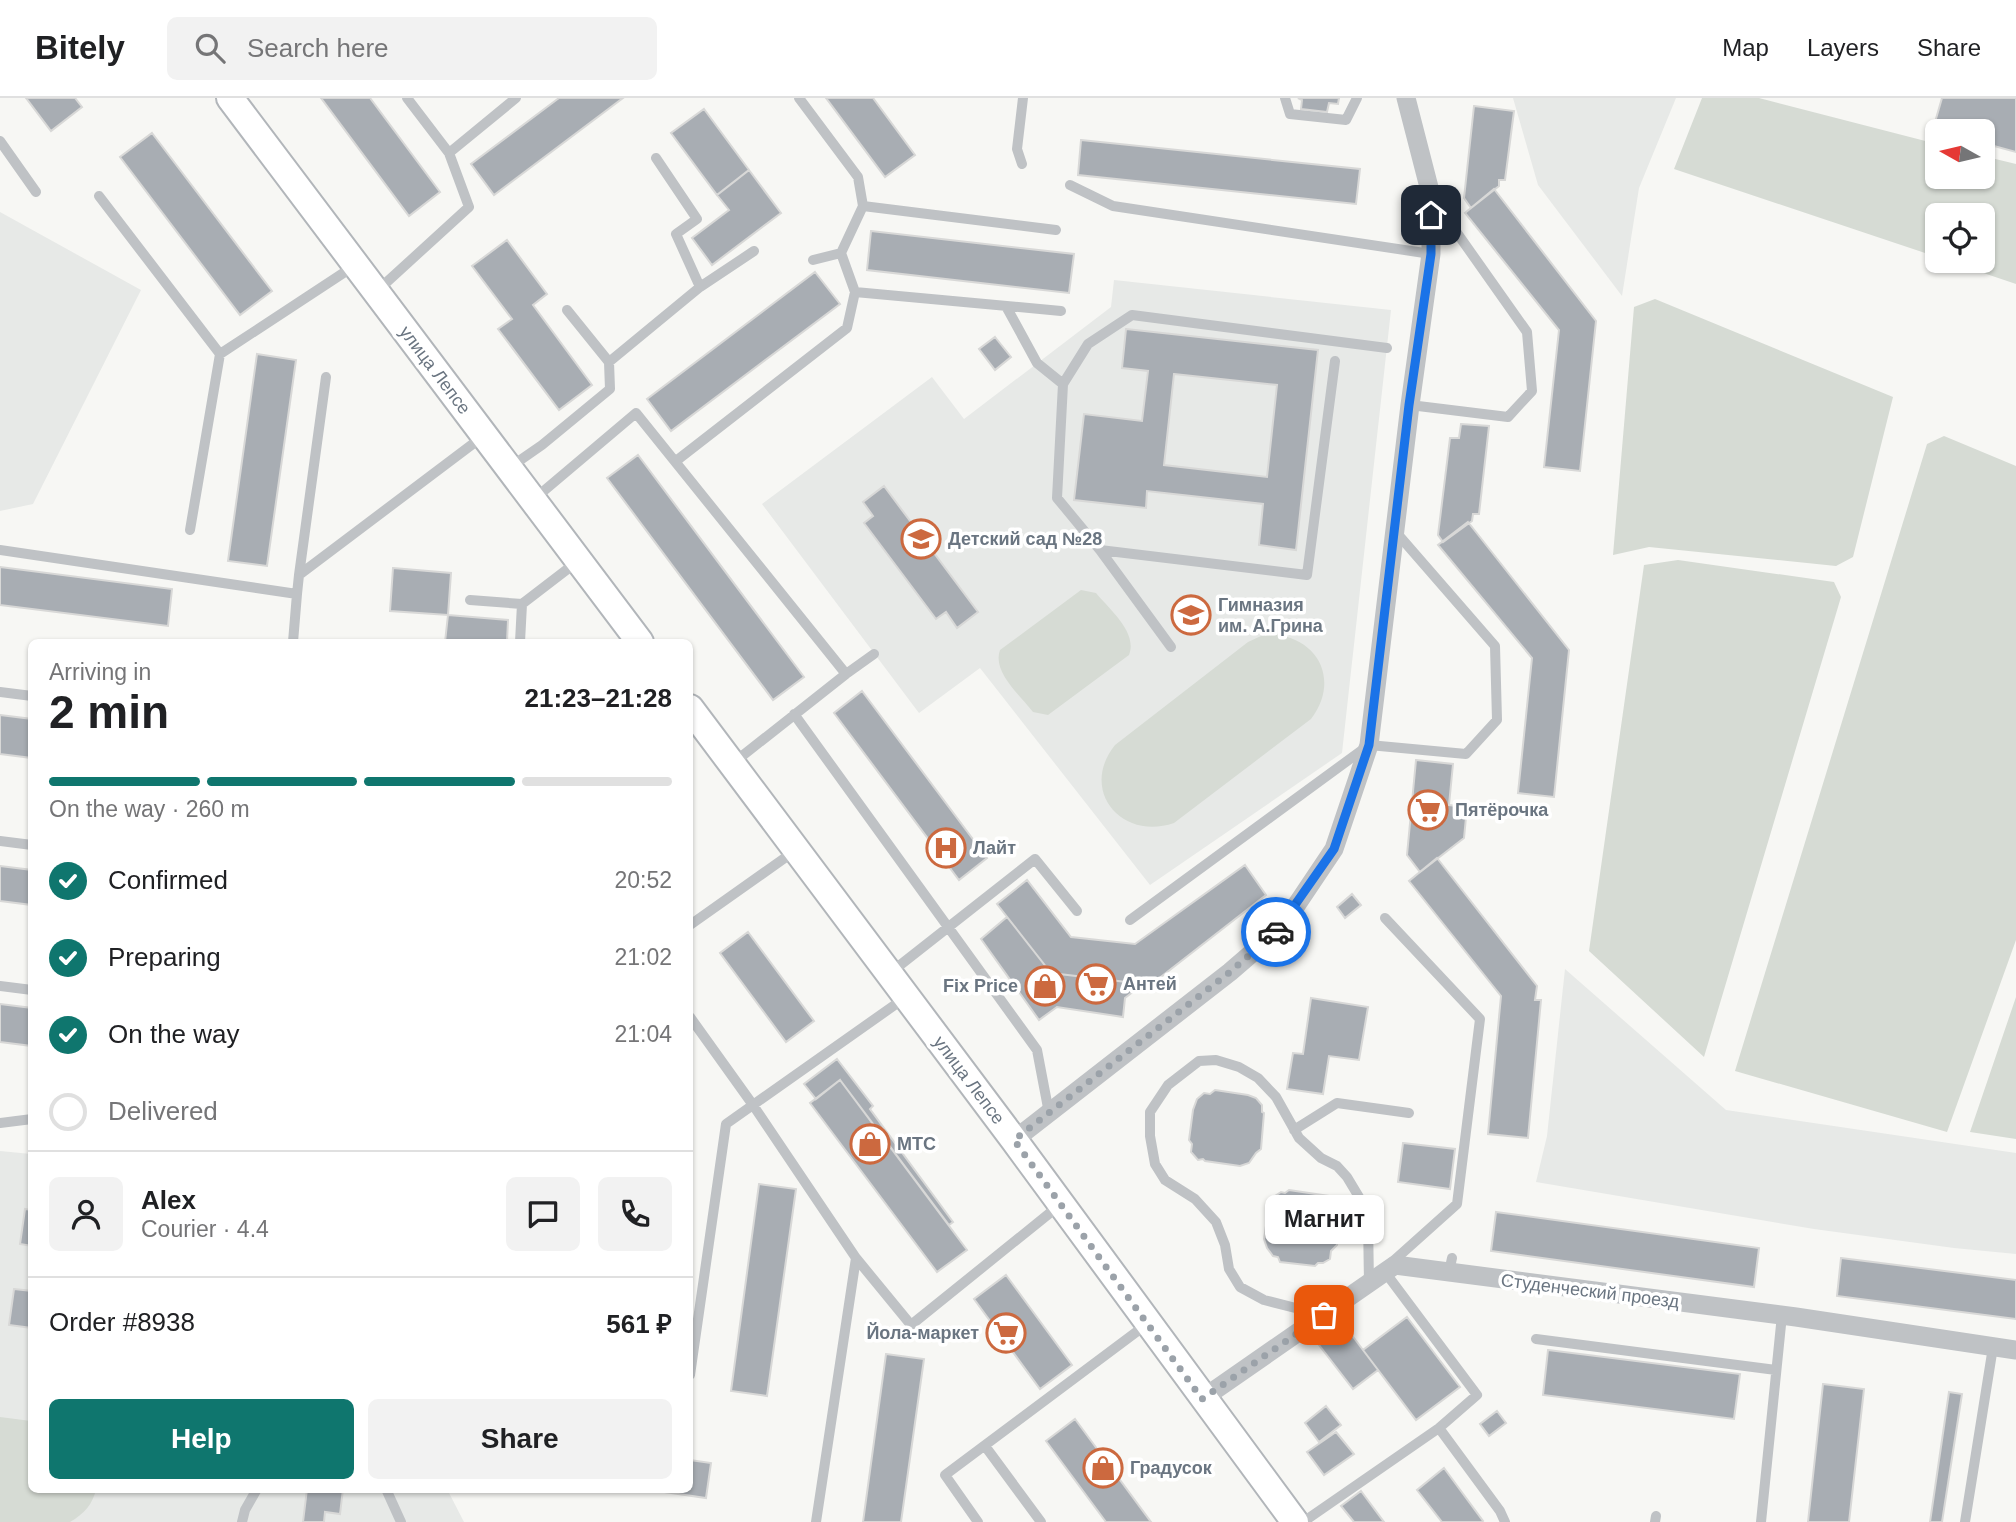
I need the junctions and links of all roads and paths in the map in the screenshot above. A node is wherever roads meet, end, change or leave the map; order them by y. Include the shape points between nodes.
1 (230, 98) edge
2 (407, 98) edge
3 (516, 98) edge
4 (799, 98) edge
5 (1023, 98) edge
6 (1285, 98) edge
7 (1357, 98) edge
8 (1406, 98) edge
9 (0, 141) edge
10 (449, 153) junction
11 (656, 158) dead end
12 (1022, 164) dead end
13 (1070, 185) dead end
14 (37, 192) dead end
15 (1431, 195) junction
16 (99, 196) dead end
17 (863, 206) junction
18 (1056, 230) dead end
19 (754, 251) dead end
20 (841, 253) junction
21 (1431, 254) junction
22 (813, 260) dead end
23 (356, 264) junction
24 (700, 287) junction
25 (376, 292) junction
26 (855, 292) junction
27 (1007, 308) junction
28 (567, 310) dead end
29 (1061, 311) dead end
30 (1387, 348) dead end
31 (220, 354) junction
32 (1335, 361) dead end
33 (609, 362) junction
34 (326, 377) dead end
35 (1063, 384) junction
36 (1409, 405) junction
37 (483, 435) junction
38 (676, 461) junction
39 (509, 468) junction
40 (533, 500) junction
41 (190, 530) dead end
42 (1395, 530) junction
43 (0, 550) edge
44 (1100, 550) junction
45 (578, 561) junction
46 (299, 575) junction
47 (297, 594) junction
48 (470, 600) dead end
49 (522, 604) junction
50 (631, 637) edge
51 (293, 639) edge
52 (520, 639) edge
53 (1171, 647) dead end
54 (874, 654) dead end
55 (846, 674) junction
56 (0, 692) edge
57 (28, 696) edge
58 (693, 712) edge
59 (794, 714) junction
60 (1369, 745) junction
61 (732, 764) junction
62 (0, 841) edge
63 (28, 844) edge
64 (797, 849) junction
65 (1077, 911) dead end
66 (1384, 918) dead end
67 (1130, 920) dead end
68 (693, 923) edge
69 (946, 927) junction
70 (890, 973) junction
71 (0, 986) edge
72 (28, 990) edge
73 (907, 997) junction
74 (693, 1021) edge
75 (753, 1105) junction
76 (1409, 1113) dead end
77 (1049, 1114) junction
78 (28, 1120) edge
79 (0, 1123) edge
80 (1294, 1130) junction
81 (1014, 1140) junction
82 (1061, 1204) junction
83 (856, 1258) junction
84 (1377, 1278) junction
85 (1324, 1315) junction
86 (1782, 1315) junction
87 (1147, 1324) junction
88 (1536, 1339) dead end
89 (1993, 1347) junction
90 (2016, 1350) edge
91 (693, 1354) edge
92 (1776, 1370) junction
93 (1202, 1399) junction
94 (1439, 1428) junction
95 (985, 1446) junction
96 (255, 1493) edge
97 (388, 1493) edge
98 (242, 1522) edge
99 (401, 1522) edge
100 (816, 1522) edge
101 (978, 1522) edge
102 (1041, 1522) edge
103 (1295, 1522) edge
104 (1303, 1522) edge
105 (1505, 1522) edge
106 (1760, 1522) edge
107 (1965, 1522) edge

1 - 23 main road, улица Лепсе
2 - 10 lane
3 - 10 lane
4 - 17 lane via 858,177
5 - 12 lane via 1017,149
6 - 7 lane via 1290,114 1346,120
8 - 15 street
9 - 14 lane
10 - 25 lane via 469,207
11 - 24 lane via 697,219 676,234
13 - 21 lane via 1114,206
15 - 21 street
15 - 36 lane via 1527,332 1532,391 1508,417
16 - 31 lane
17 - 18 lane
17 - 20 lane
19 - 24 lane
20 - 22 lane
20 - 26 lane
21 - 36 street
23 - 25 main road, улица Лепсе
23 - 31 lane
24 - 33 lane
25 - 37 main road, улица Лепсе
26 - 27 lane
26 - 38 lane via 847,328
27 - 29 lane
27 - 35 lane via 1037,363
28 - 33 lane
30 - 35 lane via 1132,315 1088,344
31 - 41 lane
32 - 44 lane via 1307,575
33 - 39 lane via 610,389
34 - 46 lane
35 - 44 lane via 1057,498
36 - 42 street
37 - 39 main road, улица Лепсе
37 - 46 lane
38 - 40 lane via 636,413
38 - 55 lane
39 - 40 main road, улица Лепсе
40 - 45 main road, улица Лепсе
42 - 60 street
42 - 60 lane via 1495,646 1497,720 1466,754
43 - 47 lane
44 - 53 lane
45 - 49 lane
45 - 50 main road, улица Лепсе
46 - 47 lane
47 - 51 lane
48 - 49 lane
49 - 52 lane
54 - 55 lane
55 - 59 lane
56 - 57 lane
58 - 61 main road, улица Лепсе
59 - 61 lane
59 - 69 lane
60 - 67 lane
60 - 77 street via 1334,849 1281,928
61 - 64 main road, улица Лепсе
62 - 63 lane
64 - 68 lane
64 - 70 main road, улица Лепсе
65 - 69 lane via 1035,859
66 - 84 lane via 1480,1018 1457,1204
69 - 70 lane
69 - 77 lane via 1037,1050
70 - 73 main road, улица Лепсе
71 - 72 lane
73 - 75 lane
73 - 81 main road, улица Лепсе
74 - 75 lane
75 - 83 lane
75 - 91 lane via 726,1124
76 - 80 lane via 1337,1103
77 - 81 street
78 - 79 lane
80 - 84 lane via 1308,1147 1337,1166 1359,1197 1368,1221
80 - 85 lane via 1276,1097 1258,1078 1216,1060 1199,1061 1168,1085 1150,1112 1155,1164 1165,1180 1195,1199 1216,1222 1229,1269 1240,1287 1264,1300
81 - 82 main road, улица Лепсе
82 - 83 lane via 911,1325
82 - 87 main road, улица Лепсе
83 - 100 lane
84 - 85 street, Студенческий проезд
84 - 86 street, Студенческий проезд via 1395,1265 1450,1265
84 - 94 lane via 1477,1395
85 - 93 street, Студенческий проезд
86 - 89 street, Студенческий проезд
86 - 92 lane
87 - 93 main road, улица Лепсе
87 - 95 lane
88 - 92 lane
89 - 90 street, Студенческий проезд
89 - 107 lane
92 - 106 lane
93 - 103 main road, улица Лепсе
94 - 104 lane
94 - 105 lane
95 - 101 lane via 945,1475
95 - 102 lane
96 - 98 lane
97 - 99 lane

